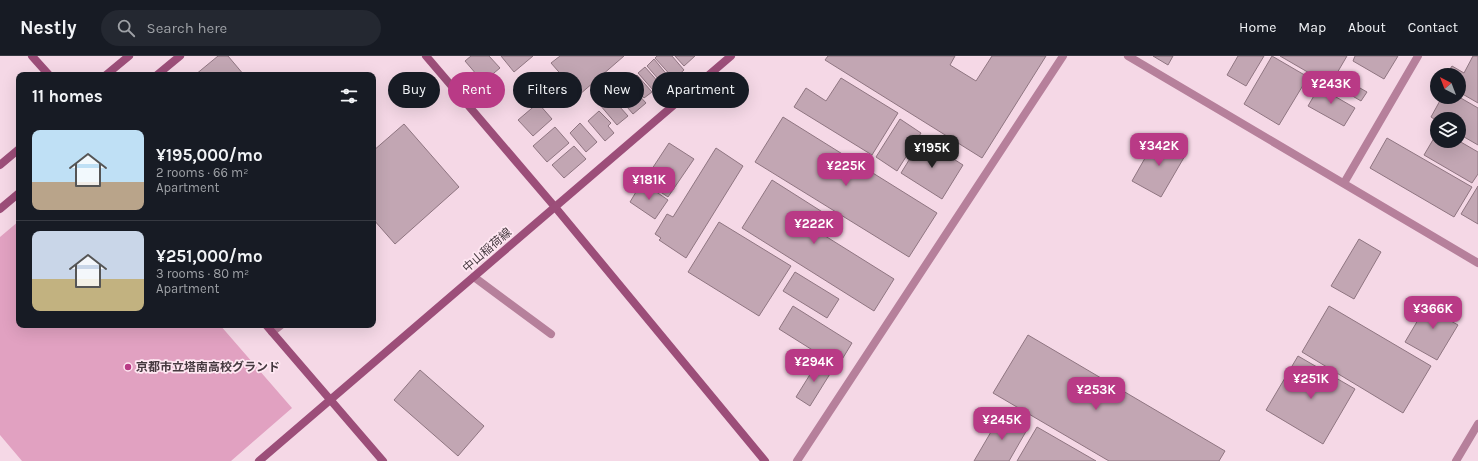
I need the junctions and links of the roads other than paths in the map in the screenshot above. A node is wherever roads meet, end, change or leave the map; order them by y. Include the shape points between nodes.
1 (32, 56) edge
2 (129, 56) edge
3 (180, 56) edge
4 (426, 56) edge
5 (731, 56) edge
6 (1063, 56) edge
7 (1128, 56) edge
8 (1418, 56) edge
9 (46, 72) edge
10 (110, 72) edge
11 (161, 72) edge
12 (16, 152) edge
13 (0, 165) edge
14 (1344, 184) junction
15 (16, 196) edge
16 (555, 207) junction
17 (0, 209) edge
18 (1478, 263) edge
19 (474, 277) junction
20 (269, 328) edge
21 (277, 328) edge
22 (272, 332) junction
23 (551, 334) dead end
24 (330, 400) junction
25 (1478, 424) edge
26 (259, 461) edge
27 (383, 461) edge
28 (765, 461) edge
29 (797, 461) edge
30 (1456, 461) edge

1 - 9 street
2 - 10 street
3 - 11 street
4 - 16 street
5 - 16 street, 中山稲荷線
6 - 29 street
7 - 14 street
8 - 14 street
12 - 13 street
14 - 18 street
15 - 17 street
16 - 19 street, 中山稲荷線
16 - 28 street
19 - 23 street
19 - 24 street, 中山稲荷線
20 - 22 street
21 - 22 street
22 - 24 street
24 - 26 street, 中山稲荷線
24 - 27 street
25 - 30 street

